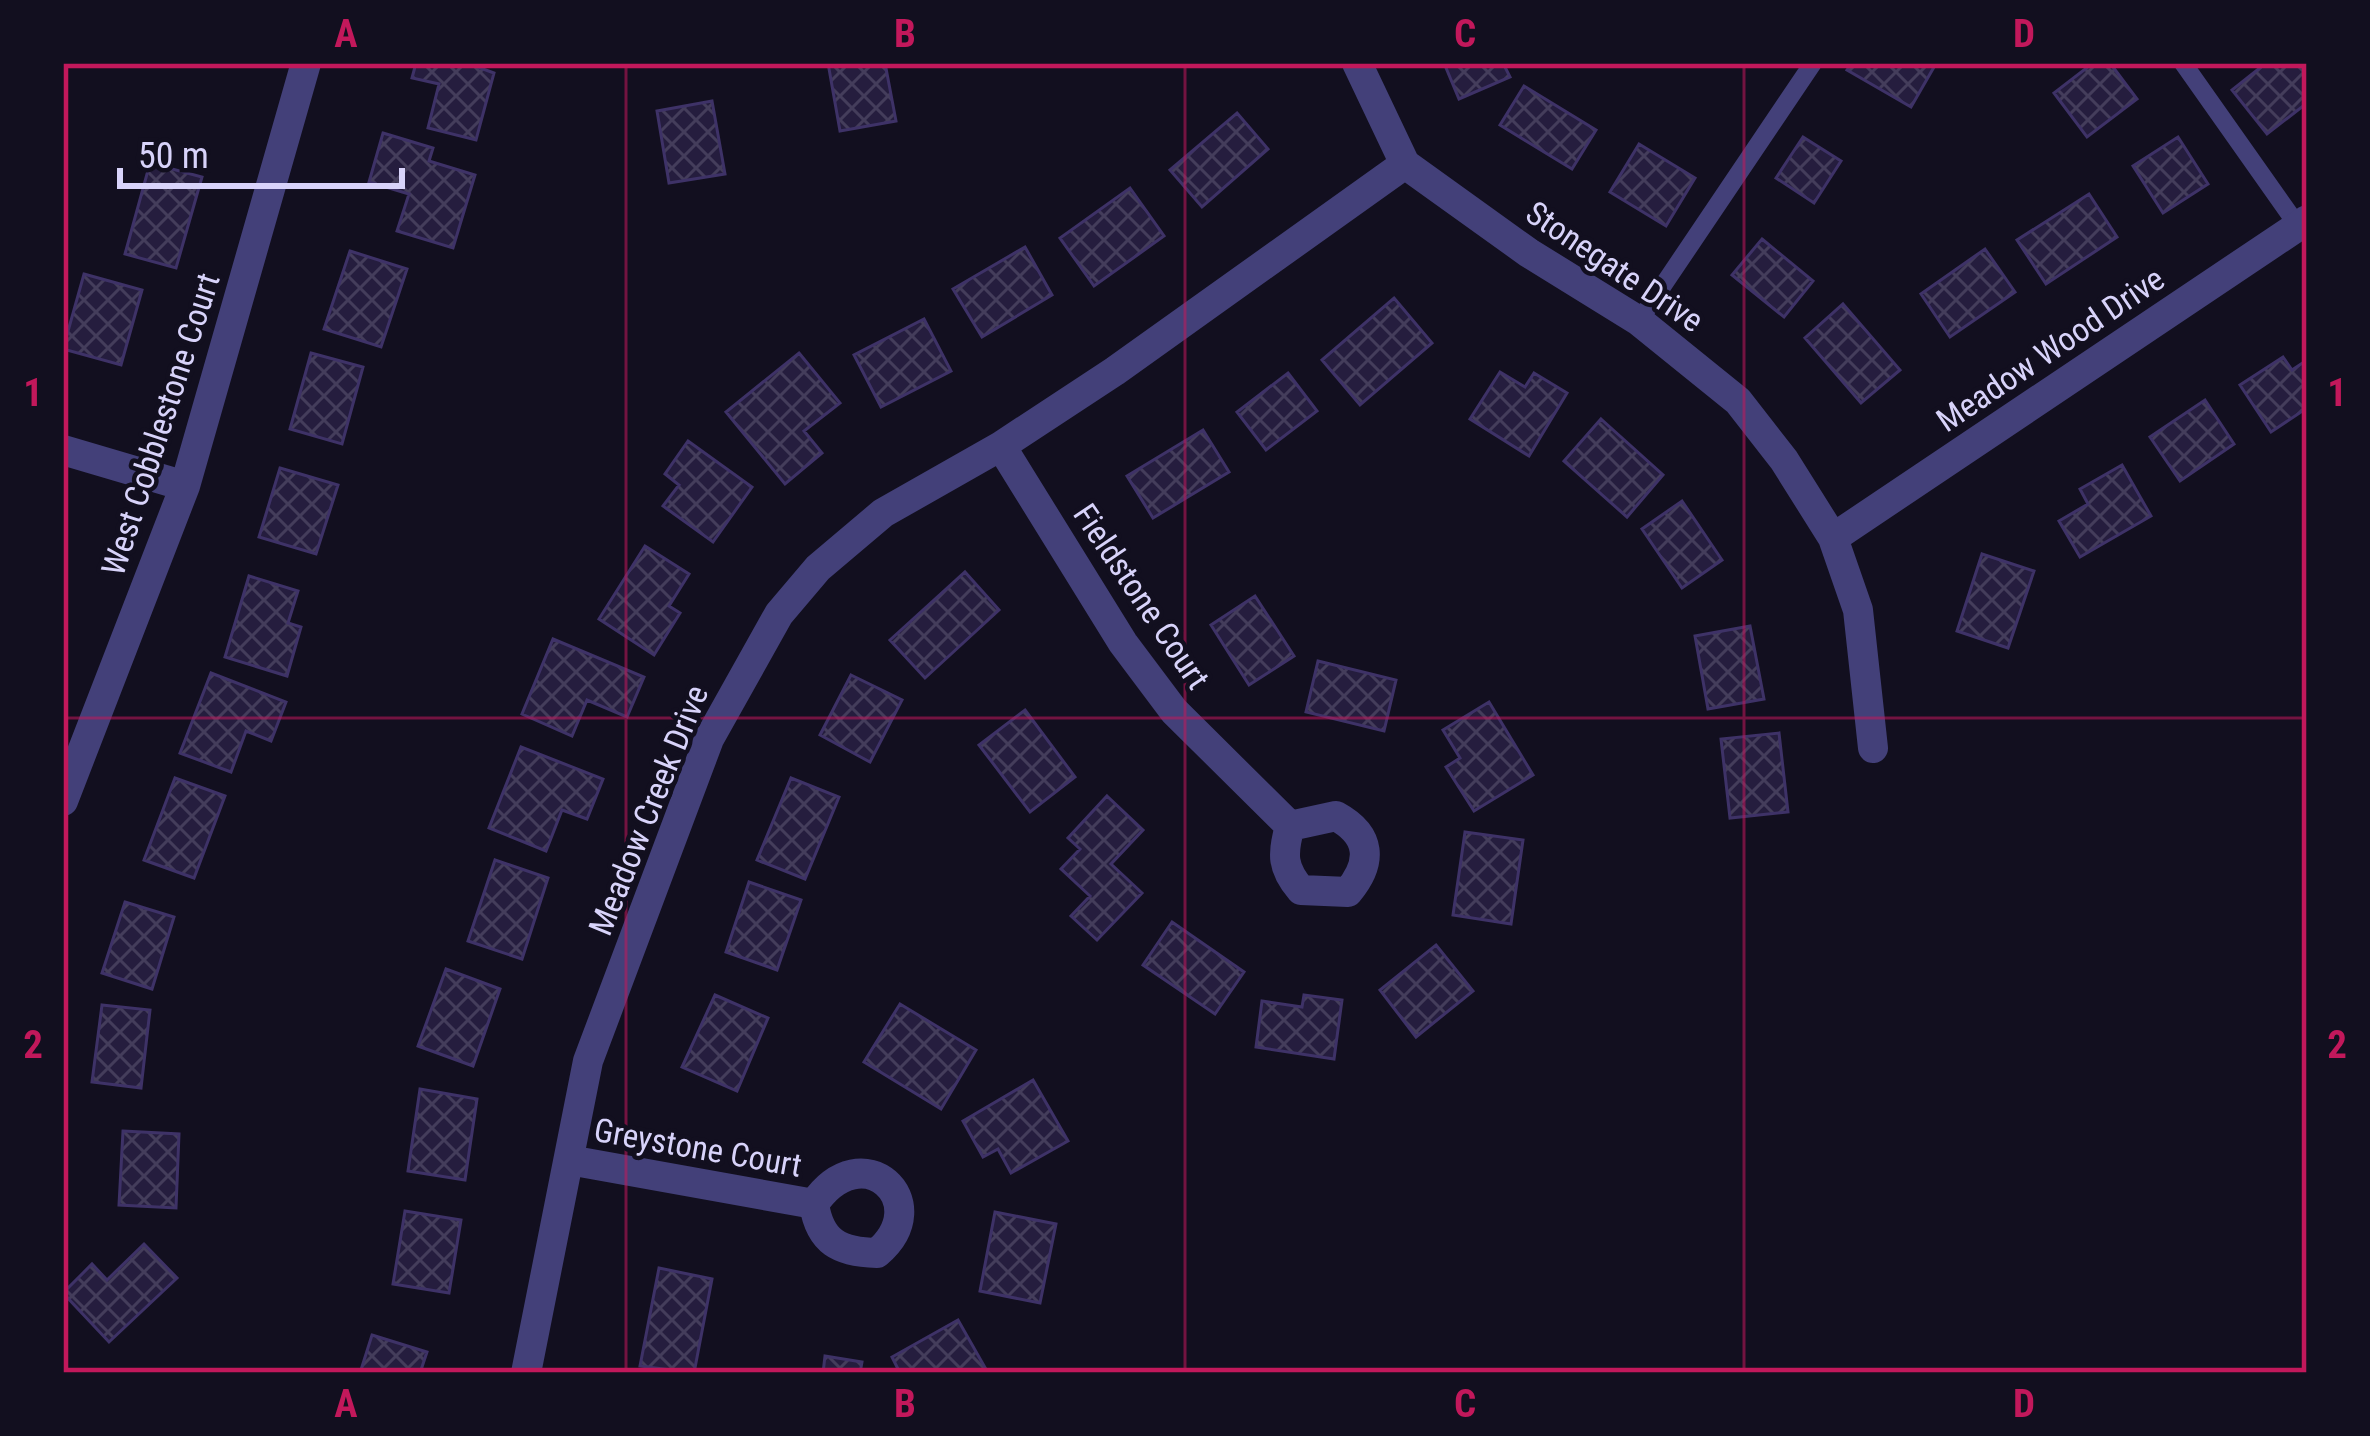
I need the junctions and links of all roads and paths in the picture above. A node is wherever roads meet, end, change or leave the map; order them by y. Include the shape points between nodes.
1 (305, 63) edge
2 (1357, 63) edge
3 (1813, 63) edge
4 (2183, 63) edge
5 (1405, 164) junction
6 (2303, 223) edge
7 (1640, 321) junction
8 (1001, 446) junction
9 (63, 450) edge
10 (185, 486) junction
11 (1833, 538) junction
12 (1873, 748) dead end
13 (63, 801) edge
14 (1290, 826) dead end
15 (569, 1160) junction
16 (814, 1204) dead end
17 (526, 1373) edge

1 - 10 street, West Cobblestone Court
2 - 5 street, Stonegate Drive
3 - 7 lane
4 - 6 lane
5 - 7 street, Stonegate Drive
5 - 8 street, Meadow Creek Drive
6 - 11 street, Meadow Wood Drive
7 - 11 street, Stonegate Drive via 1738,401
8 - 14 street, Fieldstone Court via 1161,694
8 - 15 street, Meadow Creek Drive via 883,512 778,614 709,739 589,1061
9 - 10 street
10 - 13 street, West Cobblestone Court
11 - 12 street, Stonegate Drive via 1858,610
15 - 16 street, Greystone Court
15 - 17 street, Meadow Creek Drive

